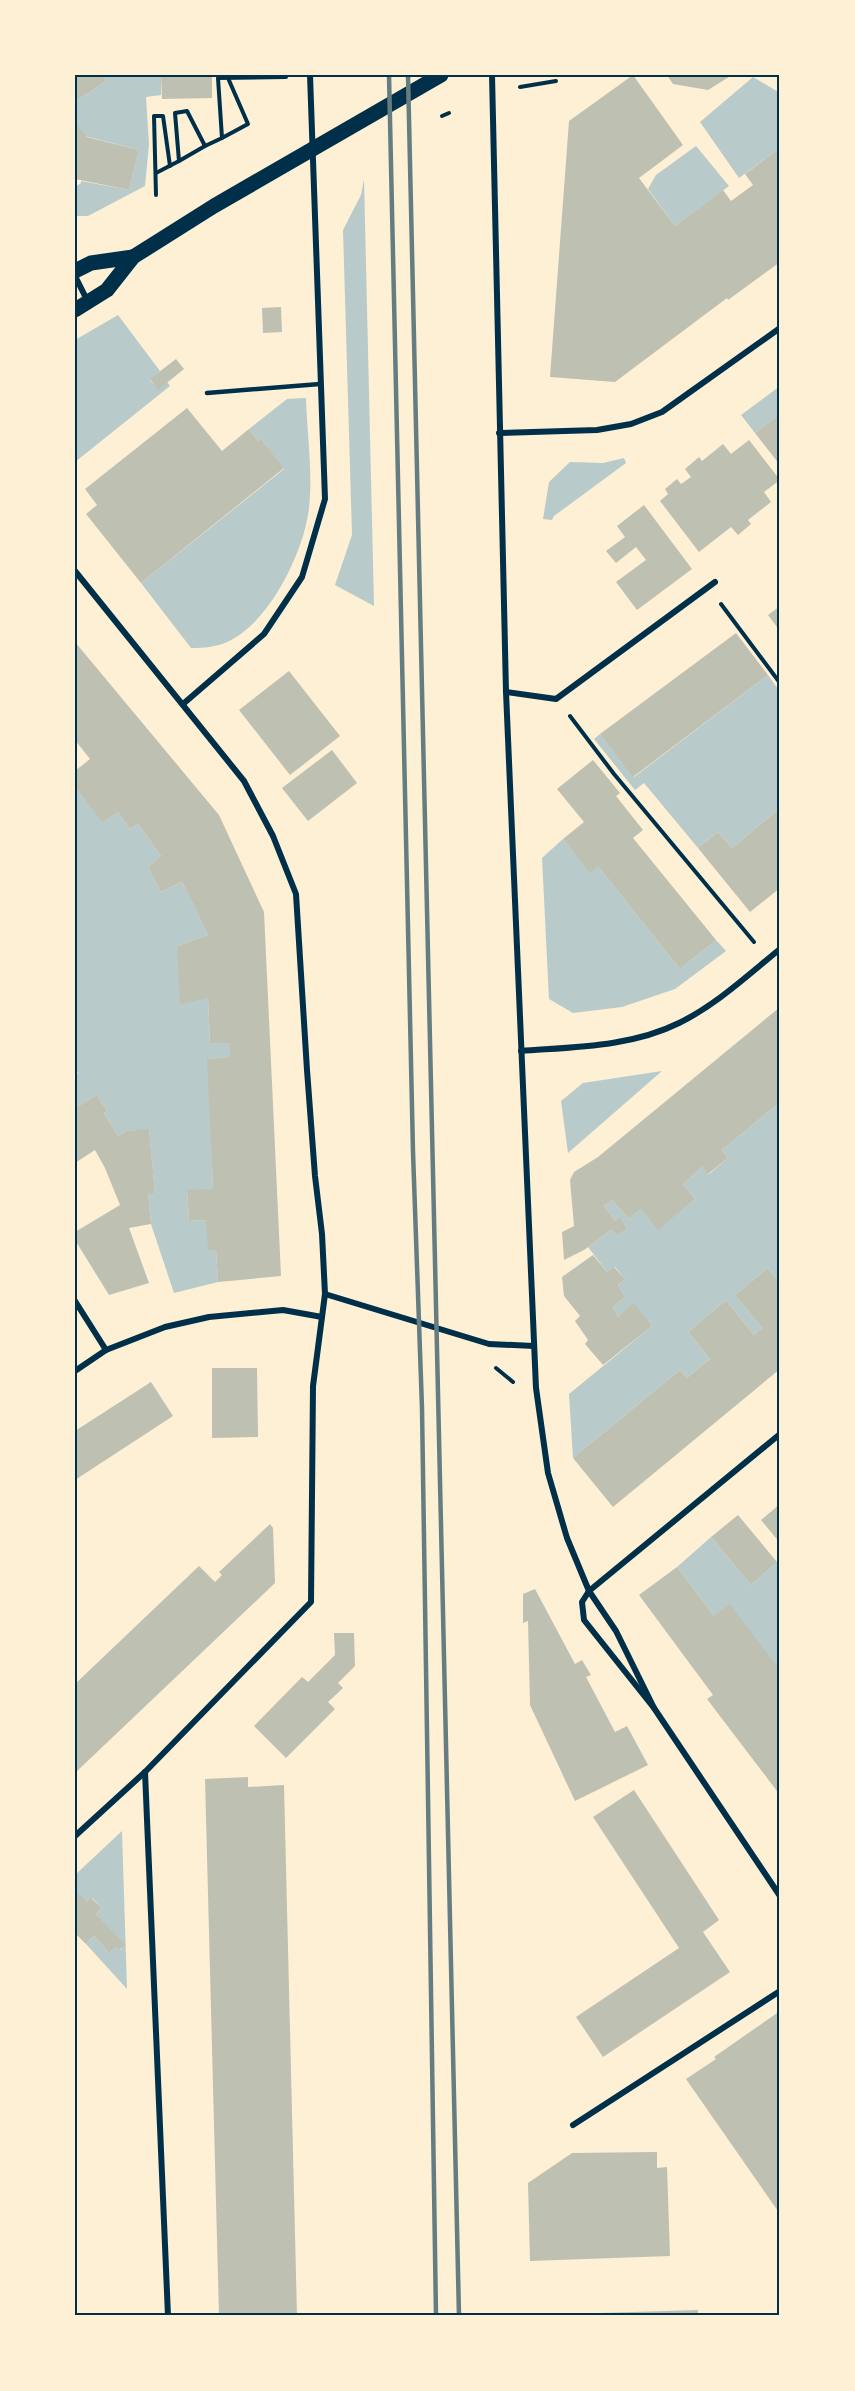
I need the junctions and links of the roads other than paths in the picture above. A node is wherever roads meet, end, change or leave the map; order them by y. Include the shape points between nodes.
1 (310, 75) edge
2 (441, 75) edge
3 (492, 75) edge
4 (133, 257) junction
5 (75, 271) edge
6 (75, 276) edge
7 (82, 306) edge
8 (780, 328) edge
9 (320, 384) junction
10 (207, 393) dead end
11 (499, 433) junction
12 (75, 571) edge
13 (712, 585) road end
14 (506, 692) junction
15 (183, 704) junction
16 (780, 949) edge
17 (521, 1051) junction
18 (325, 1294) junction
19 (75, 1301) edge
20 (322, 1317) junction
21 (534, 1346) junction
22 (106, 1350) junction
23 (75, 1371) edge
24 (780, 1434) edge
25 (589, 1591) junction
26 (654, 1708) junction
27 (146, 1772) junction
28 (75, 1836) edge
29 (780, 1896) edge
30 (780, 1991) edge
31 (573, 2125) dead end
32 (780, 2314) edge
33 (168, 2316) edge
34 (775, 2316) edge

1 - 9 street
2 - 4 main road
3 - 11 street
4 - 5 main road via 91,263
4 - 7 main road via 106,290
6 - 7 street
8 - 11 street via 662,412 641,420 597,430
9 - 10 lane
9 - 15 street via 325,500 302,577 264,634
11 - 14 street
12 - 15 street
13 - 14 street via 556,699
14 - 17 street
15 - 18 street via 244,781 273,836 296,894
16 - 17 street via 715,1001 679,1023 611,1043
17 - 21 street
18 - 20 street
18 - 21 street via 489,1344
19 - 22 street
20 - 22 street via 283,1310 209,1317 165,1327
20 - 27 street via 313,1386 311,1602
21 - 25 street via 548,1473 567,1538
22 - 23 street
24 - 25 street
25 - 26 street via 616,1631
25 - 26 street via 582,1602 584,1620
26 - 29 street
27 - 28 street
27 - 33 street
30 - 31 street
32 - 34 lane

